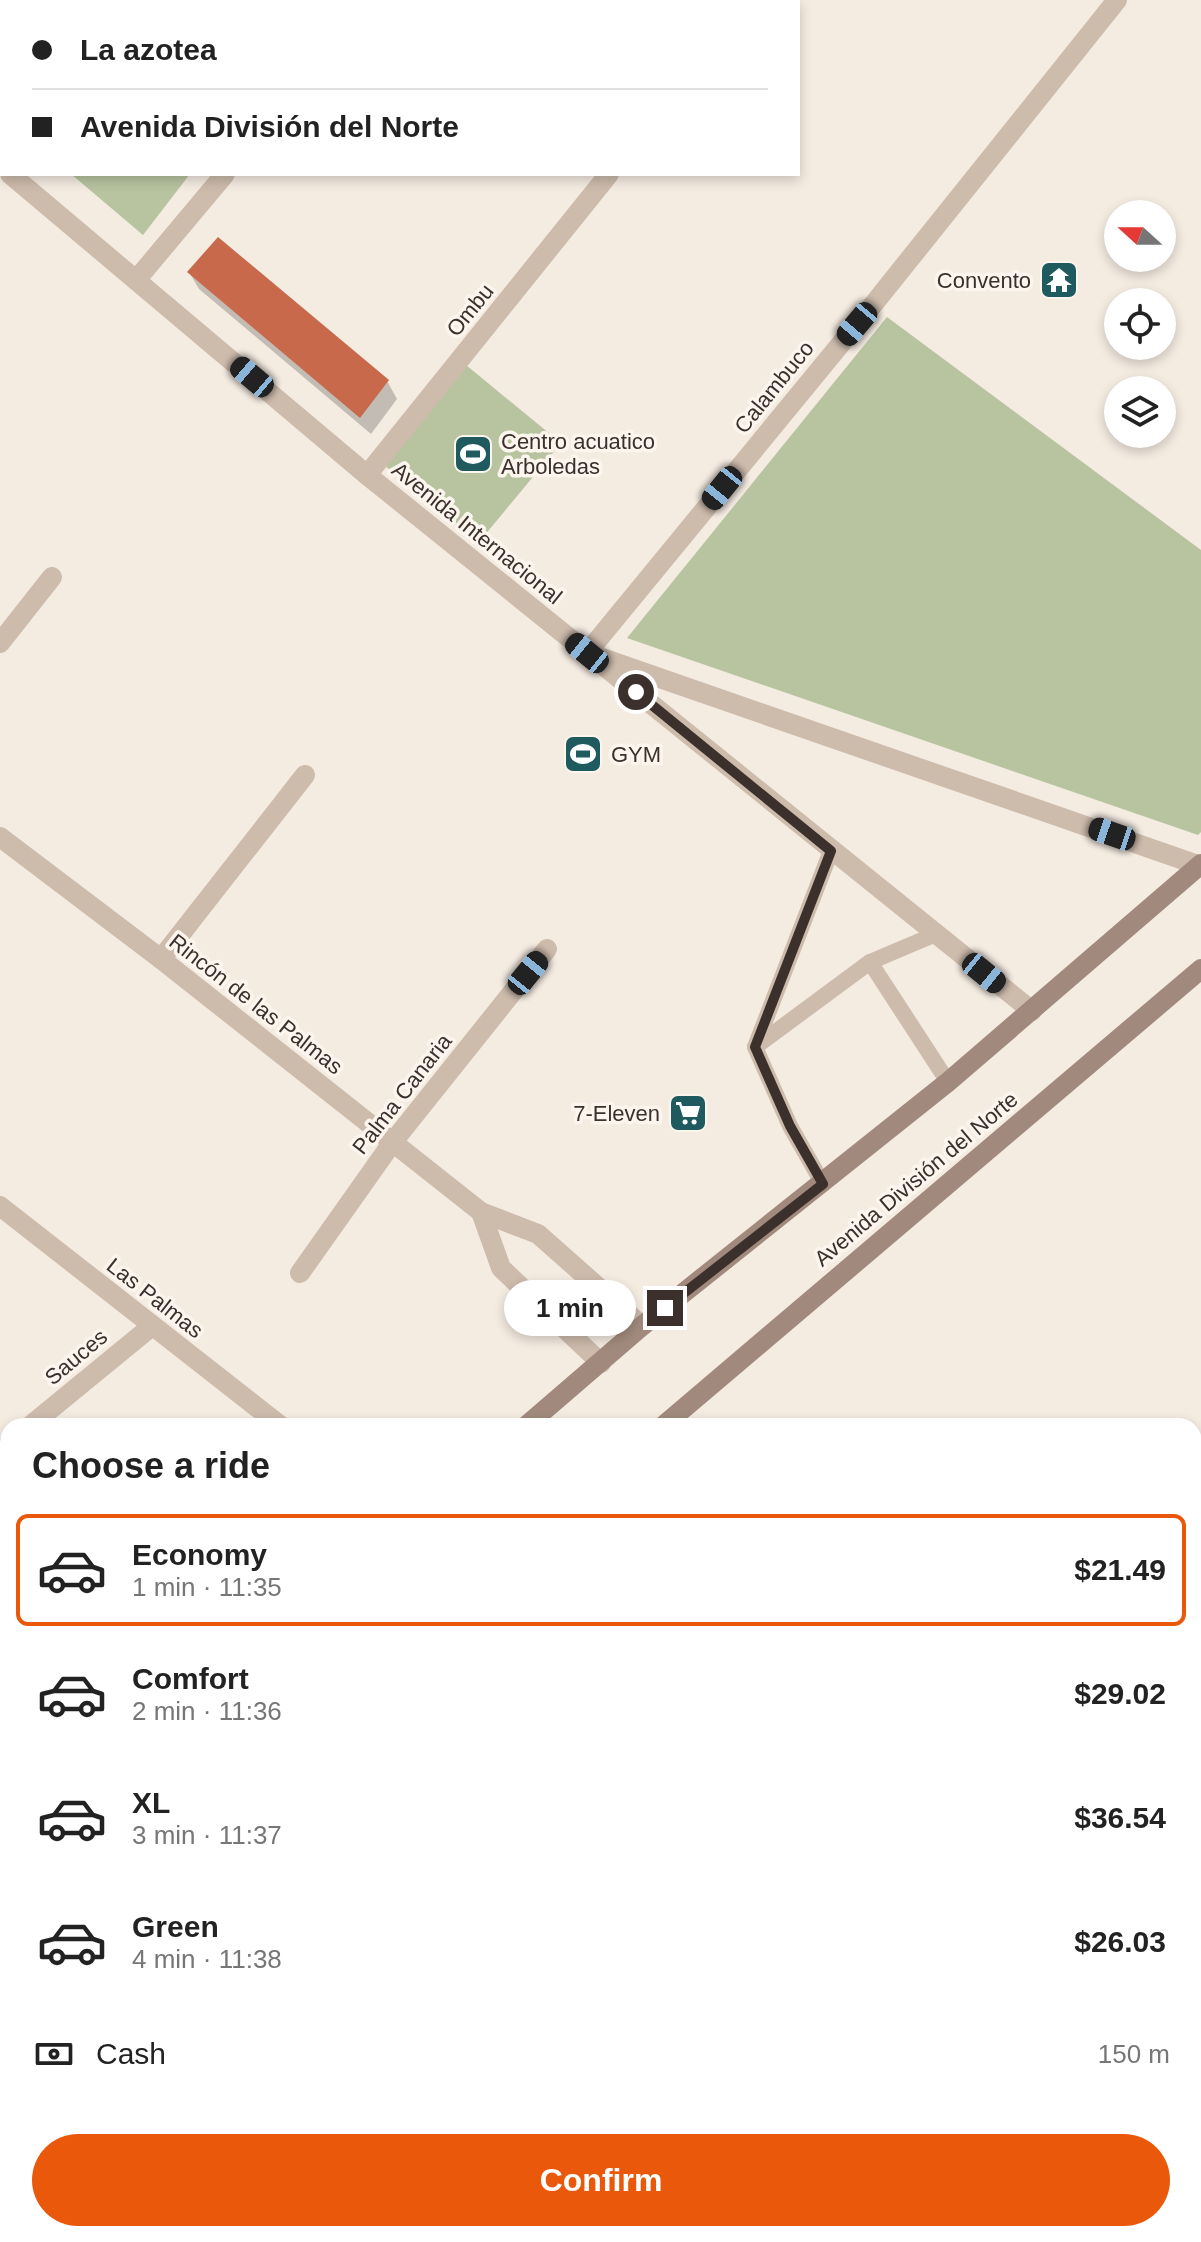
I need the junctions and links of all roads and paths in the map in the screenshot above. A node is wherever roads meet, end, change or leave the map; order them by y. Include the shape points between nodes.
1 (1117, 0) edge
2 (12, 176) edge
3 (223, 176) edge
4 (607, 176) edge
5 (137, 279) junction
6 (367, 475) junction
7 (52, 577) dead end
8 (0, 643) edge
9 (587, 653) junction
10 (305, 775) dead end
11 (0, 837) edge
12 (831, 851) junction
13 (1201, 865) edge
14 (936, 934) junction
15 (547, 949) dead end
16 (161, 959) junction
17 (870, 962) junction
18 (1201, 969) edge
19 (1032, 1011) junction
20 (755, 1047) junction
21 (948, 1082) junction
22 (392, 1143) junction
23 (823, 1184) junction
24 (0, 1206) edge
25 (481, 1212) junction
26 (300, 1273) dead end
27 (152, 1326) junction
28 (642, 1326) junction
29 (601, 1363) junction
30 (40, 1418) edge
31 (271, 1418) edge
32 (536, 1418) edge
33 (672, 1418) edge

1 - 9 street, Calambuco
2 - 5 street, Avenida Internacional
3 - 5 street
4 - 6 street, Ombu
5 - 6 street, Avenida Internacional
6 - 9 street, Avenida Internacional
7 - 8 street
9 - 12 street, Avenida Internacional
9 - 13 street
10 - 16 street
11 - 16 street, Rincón de las Palmas
12 - 14 street, Avenida Internacional
12 - 20 lane
13 - 19 main road
14 - 17 lane
14 - 19 street, Avenida Internacional
15 - 22 street, Palma Canaria
16 - 22 street, Rincón de las Palmas
17 - 20 lane
17 - 21 lane
18 - 33 main road, Avenida División del Norte
19 - 21 main road
20 - 23 lane
21 - 23 main road
22 - 25 street, Rincón de las Palmas
22 - 26 street, Palma Canaria
23 - 28 main road
24 - 27 street, Las Palmas
25 - 28 street, Rincón de las Palmas via 538,1234
25 - 29 street via 501,1268
27 - 30 street, Sauces
27 - 31 street, Las Palmas
28 - 29 main road
29 - 32 main road

